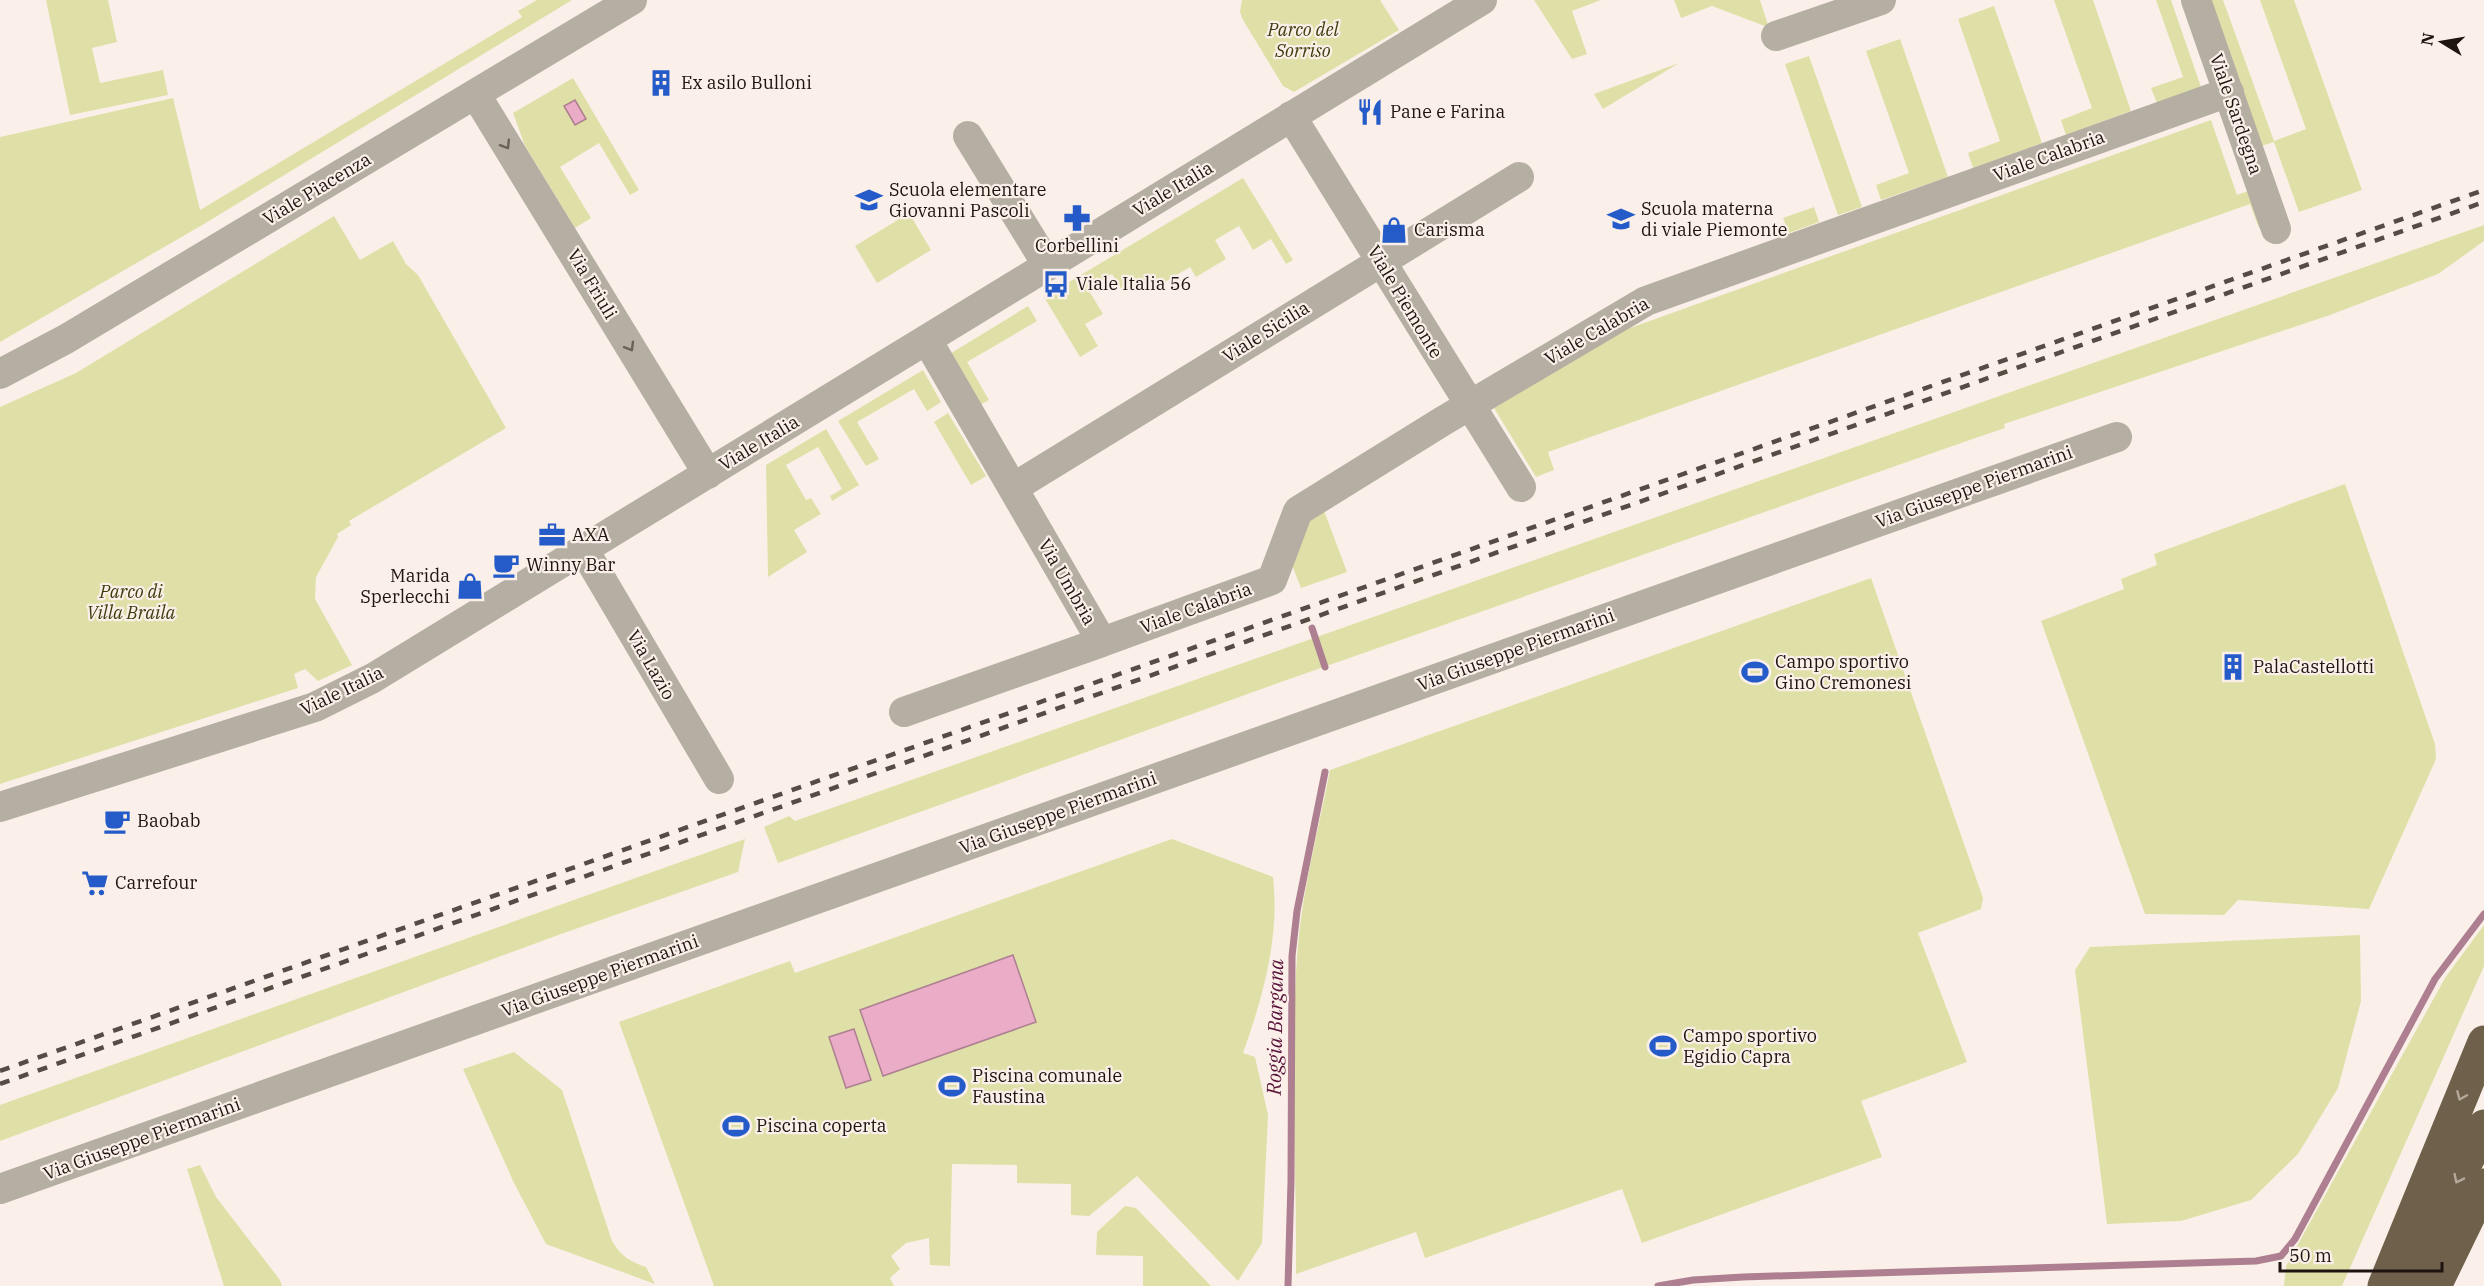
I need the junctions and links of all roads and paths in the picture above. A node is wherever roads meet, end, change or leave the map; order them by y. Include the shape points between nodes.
1 (632, 0) edge
2 (1482, 0) edge
3 (1881, 0) edge
4 (2196, 0) edge
5 (1776, 36) dead end
6 (2229, 92) junction
7 (476, 95) junction
8 (1291, 116) junction
9 (968, 136) dead end
10 (1519, 177) dead end
11 (2276, 229) dead end
12 (1381, 262) junction
13 (1048, 266) junction
14 (927, 340) junction
15 (0, 374) edge
16 (1469, 406) junction
17 (2116, 437) dead end
18 (708, 474) junction
19 (1521, 487) dead end
20 (1013, 488) junction
21 (584, 550) junction
22 (1102, 642) junction
23 (904, 712) dead end
24 (719, 779) dead end
25 (0, 807) edge
26 (2484, 1042) edge
27 (2484, 1126) edge
28 (2484, 1185) edge
29 (0, 1189) edge
30 (2384, 1286) edge
31 (2406, 1286) edge
32 (2435, 1286) edge

1 - 7 street, Viale Piacenza
2 - 8 street, Viale Italia
3 - 5 street
4 - 6 street, Viale Sardegna
6 - 11 street, Viale Sardegna
6 - 16 street, Viale Calabria via 1646,301
7 - 15 street, Viale Piacenza via 66,339
7 -> 18 street, Via Friuli
8 - 12 street, Viale Piemonte
8 - 13 street, Viale Italia
9 - 13 street
10 - 12 street, Viale Sicilia
12 - 16 street, Viale Piemonte
12 - 20 street, Viale Sicilia
13 - 14 street, Viale Italia
14 - 18 street, Viale Italia
14 - 20 street, Via Umbria
16 - 19 street, Viale Piemonte
16 - 22 street, Viale Calabria via 1298,512 1272,580
17 - 29 street, Via Giuseppe Piermarini
18 - 21 street, Viale Italia
20 - 22 street, Via Umbria
21 - 24 street, Via Lazio
21 - 25 street, Viale Italia via 373,678 315,707
22 - 23 street, Via Umbria
26 -> 30 highway
27 -> 31 highway
28 - 32 highway

